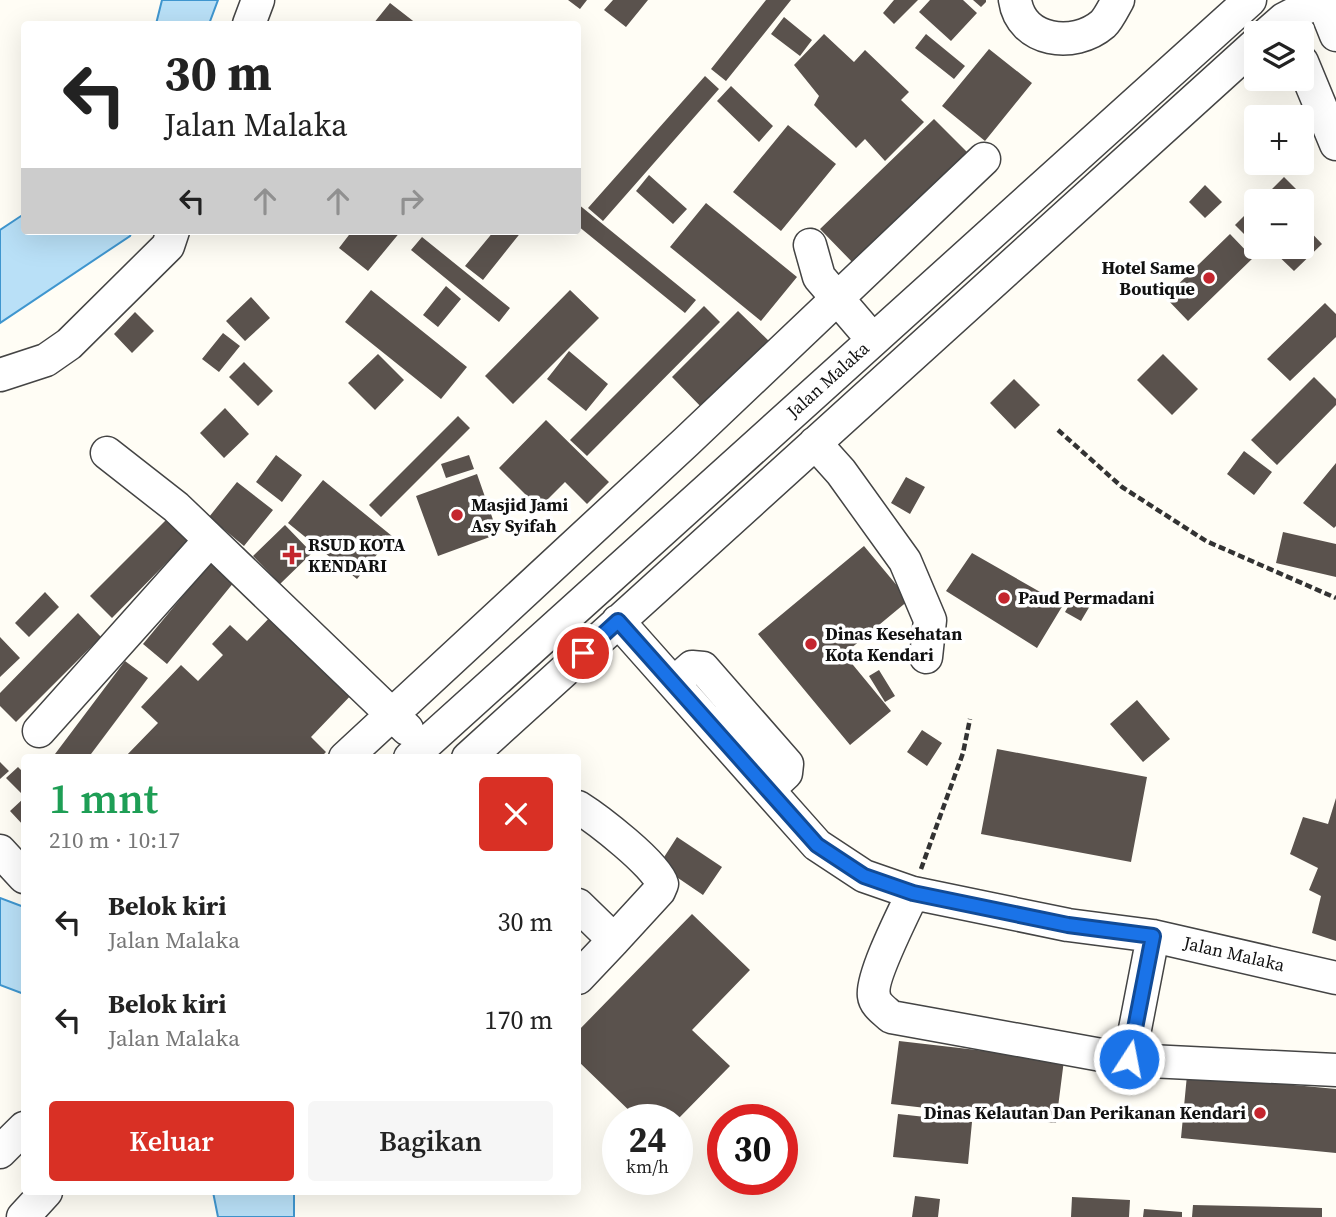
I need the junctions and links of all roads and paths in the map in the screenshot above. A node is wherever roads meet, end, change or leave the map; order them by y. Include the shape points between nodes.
1 (258, 0) edge
2 (1015, 0) edge
3 (1118, 0) edge
4 (1322, 0) edge
5 (1249, 1) edge
6 (250, 21) edge
7 (1280, 21) edge
8 (1336, 35) edge
9 (1244, 55) edge
10 (1314, 91) edge
11 (1336, 144) edge
12 (984, 159) dead end
13 (172, 235) edge
14 (810, 245) dead end
15 (836, 298) junction
16 (873, 341) junction
17 (0, 375) edge
18 (1058, 430) dead end
19 (815, 443) junction
20 (107, 453) dead end
21 (210, 540) junction
22 (1336, 598) edge
23 (618, 621) junction
24 (926, 657) dead end
25 (487, 689) junction
26 (393, 714) junction
27 (512, 718) junction
28 (970, 719) dead end
29 (39, 731) dead end
30 (416, 752) edge
31 (349, 754) edge
32 (472, 754) edge
33 (581, 809) edge
34 (0, 851) edge
35 (21, 874) edge
36 (913, 893) junction
37 (581, 908) edge
38 (1153, 936) junction
39 (614, 940) junction
40 (581, 975) edge
41 (1336, 978) edge
42 (1129, 1059) junction
43 (1336, 1070) edge
44 (21, 1131) edge
45 (0, 1152) edge
46 (43, 1195) edge
47 (23, 1217) edge

1 - 6 street
2 - 3 street via 1017,13 1031,28 1071,40 1103,23
4 - 7 street
4 - 8 street
5 - 16 street, Jalan Malaka
9 - 19 street
10 - 11 street
12 - 15 street
13 - 17 street via 168,246 69,344 46,360
14 - 15 street via 819,278
15 - 16 street
15 - 26 street
16 - 25 street, Jalan Malaka
18 - 22 path via 1122,487 1206,541
19 - 23 street
19 - 24 street via 905,561 930,620
20 - 21 street
21 - 26 street
21 - 29 street
23 - 27 street
23 - 36 street, Jalan Malaka via 817,845 864,876
25 - 27 street
25 - 30 street, Jalan Malaka
26 - 30 street
26 - 31 street
27 - 32 street
28 - 36 path via 963,753
33 - 39 street via 639,856 662,884
34 - 35 street
36 - 38 street, Jalan Malaka via 1068,925
36 - 42 street via 873,989 874,998 891,1017
37 - 39 street
38 - 41 street, Jalan Malaka
38 - 42 street
39 - 40 street
42 - 43 street
44 - 45 street
46 - 47 street

